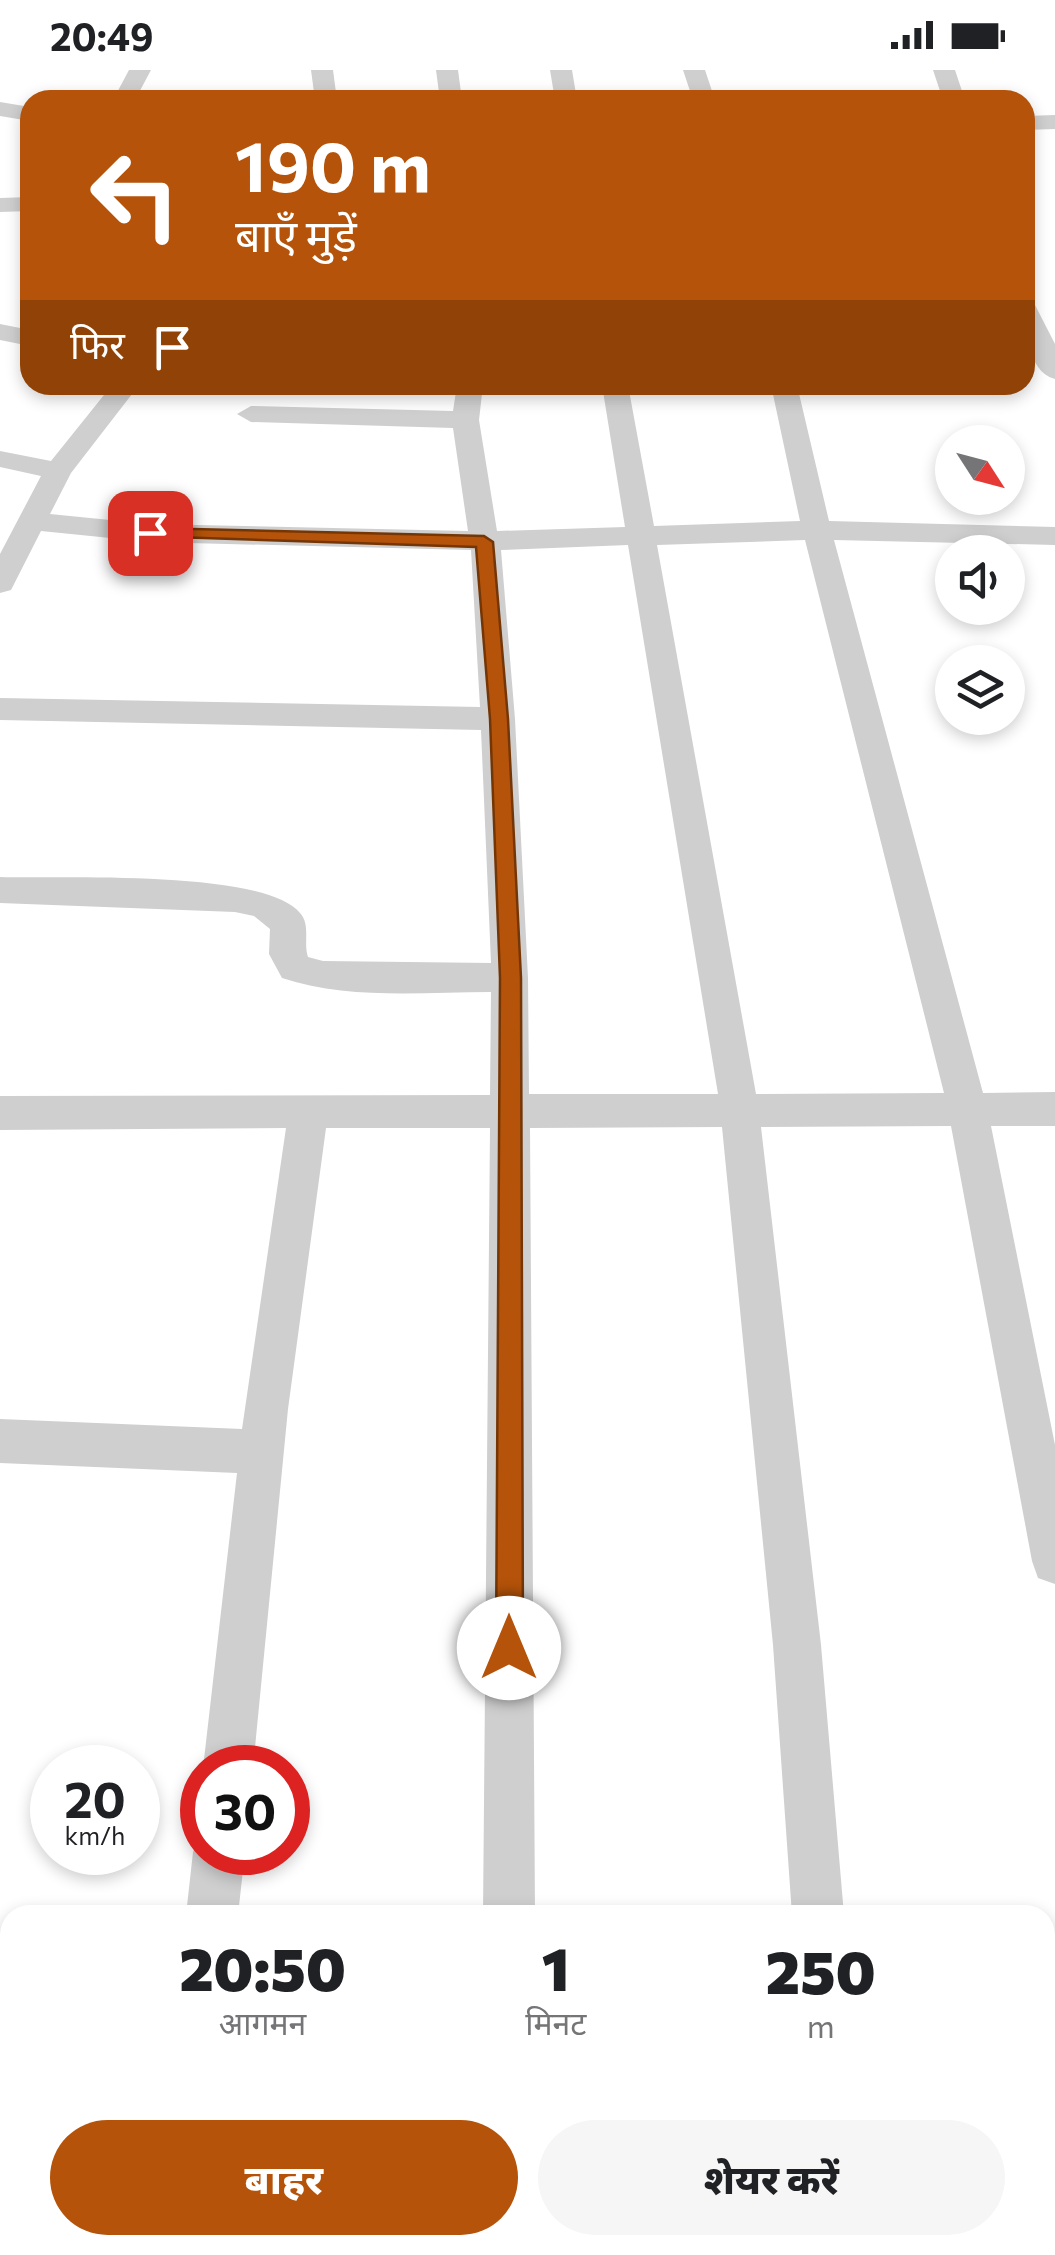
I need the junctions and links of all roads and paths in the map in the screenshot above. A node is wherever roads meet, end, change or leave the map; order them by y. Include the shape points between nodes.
1 (1035, 329) edge
2 (1055, 370) edge
3 (118, 395) edge
4 (617, 395) edge
5 (786, 395) edge
6 (468, 403) edge
7 (251, 414) dead end
8 (0, 459) edge
9 (58, 471) junction
10 (32, 521) junction
11 (818, 530) junction
12 (1055, 536) edge
13 (642, 537) junction
14 (484, 542) junction
15 (0, 583) edge
16 (0, 709) edge
17 (499, 719) junction
18 (0, 890) edge
19 (510, 978) junction
20 (1055, 1109) edge
21 (968, 1110) junction
22 (740, 1111) junction
23 (0, 1112) edge
24 (510, 1112) junction
25 (308, 1114) junction
26 (0, 1442) edge
27 (262, 1452) junction
28 (1055, 1561) edge
29 (230, 1745) edge
30 (216, 1875) edge
31 (213, 1905) edge
32 (509, 1905) edge
33 (817, 1905) edge

1 - 2 street
3 - 9 street
4 - 13 street
5 - 11 street
6 - 7 street
6 - 14 street
8 - 9 street
9 - 10 street
10 - 14 street via 150,533
10 - 15 street
11 - 12 street
11 - 13 street
11 - 21 street
13 - 14 street
13 - 22 street
14 - 17 street
16 - 17 street
17 - 19 street
18 - 19 street via 235,898 265,905 288,923 295,968 323,976
19 - 24 street
20 - 21 street
21 - 22 street
21 - 28 street
22 - 24 street
22 - 33 street via 797,1644
23 - 25 street
24 - 25 street
24 - 32 street
25 - 27 street
26 - 27 street
27 - 29 street
30 - 31 street

